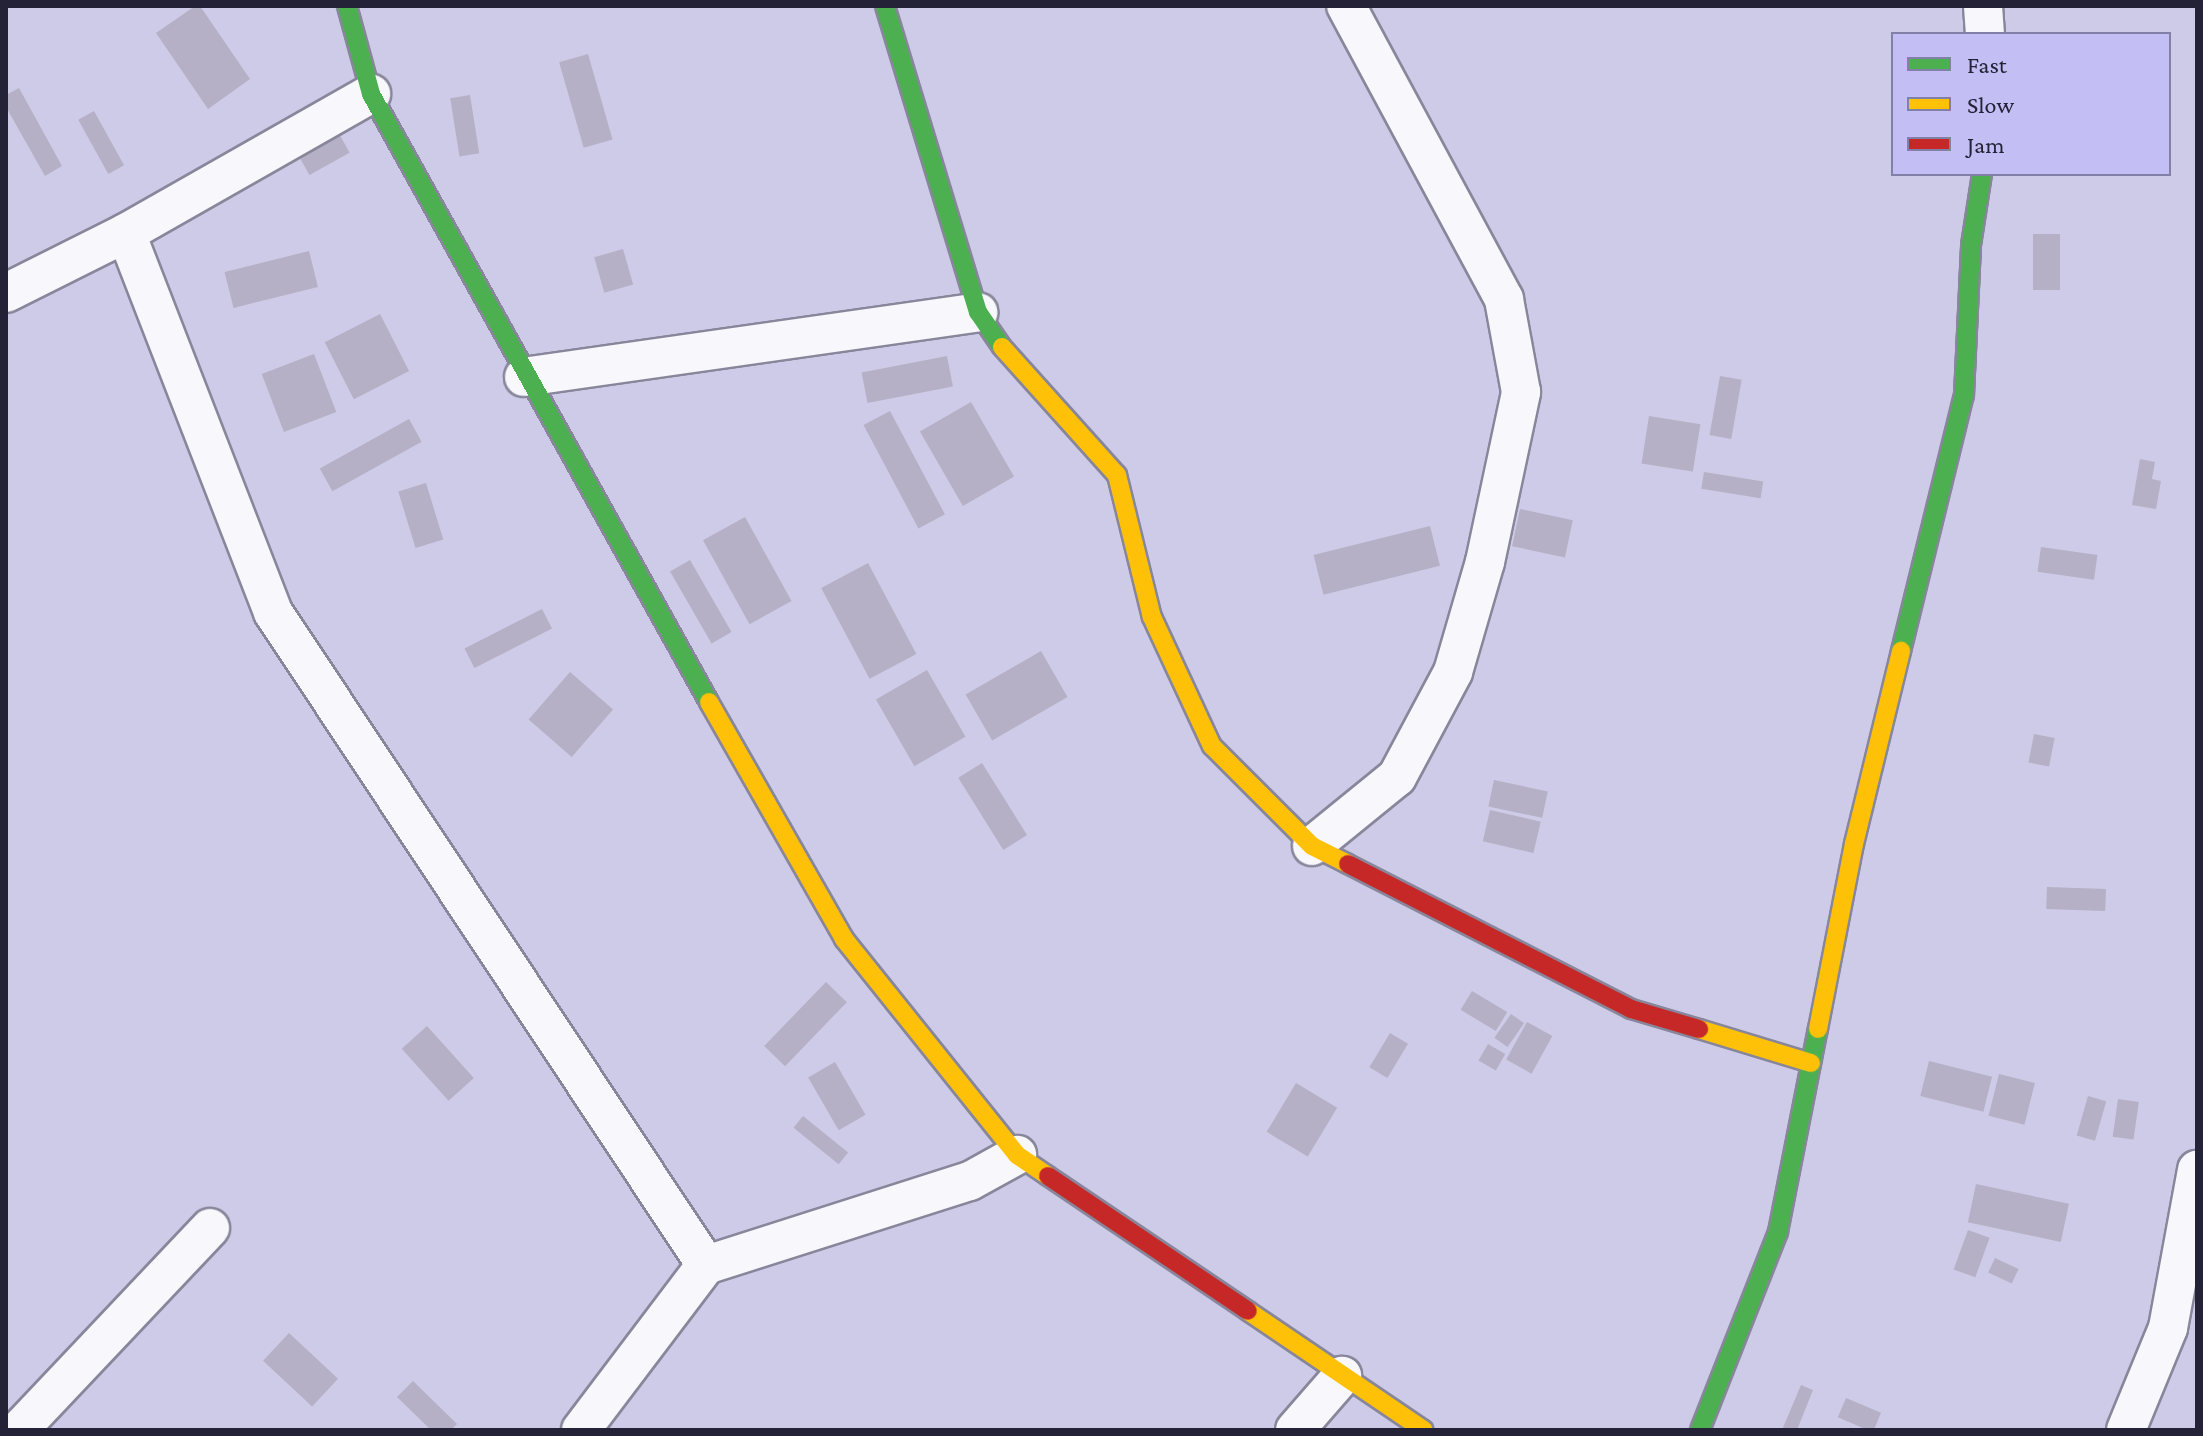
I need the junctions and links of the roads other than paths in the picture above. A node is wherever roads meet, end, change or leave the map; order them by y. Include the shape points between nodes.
1 (347, 6) edge
2 (885, 6) edge
3 (1346, 6) edge
4 (1983, 6) edge
5 (1985, 32) edge
6 (371, 94) junction
7 (1982, 176) edge
8 (126, 233) junction
9 (6, 293) edge
10 (978, 312) junction
11 (524, 377) junction
12 (1312, 846) junction
13 (1811, 1063) junction
14 (1017, 1155) junction
15 (2197, 1170) edge
16 (210, 1228) dead end
17 (706, 1265) junction
18 (1342, 1376) junction
19 (19, 1430) edge
20 (581, 1430) edge
21 (1295, 1430) edge
22 (1424, 1430) edge
23 (1700, 1430) edge
24 (2126, 1430) edge

1 - 6 street
2 - 10 street
3 - 12 street via 1504,299 1521,392 1485,562 1453,672 1397,777
4 - 5 street
6 - 8 street
6 - 11 street
7 - 13 street via 1971,245 1964,395 1854,844
8 - 9 street
8 - 17 street via 273,612
10 - 11 street
10 - 12 street via 1016,367 1117,475 1152,617 1212,746
11 - 14 street via 844,939
12 - 13 street via 1631,1009
13 - 23 street via 1778,1232
14 - 17 street via 970,1181
14 - 18 street
15 - 24 street via 2168,1328
16 - 19 street
17 - 20 street
18 - 21 street
18 - 22 street

